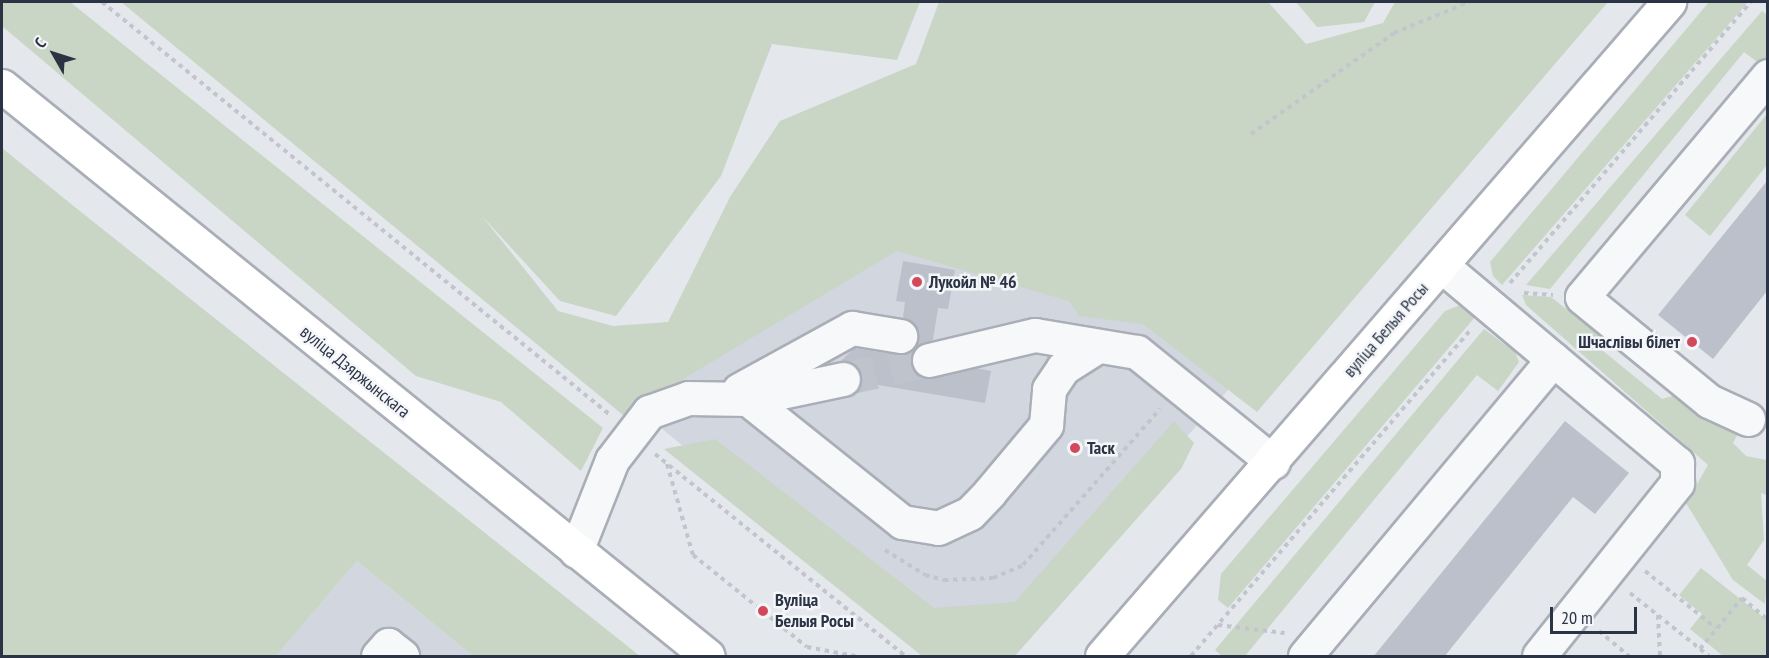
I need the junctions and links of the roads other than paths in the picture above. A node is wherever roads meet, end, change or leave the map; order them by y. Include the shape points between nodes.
1 (1664, 3) edge
2 (1767, 76) edge
3 (2, 86) edge
4 (1442, 266) junction
5 (900, 336) dead end
6 (1098, 346) junction
7 (931, 351) tunnel mouth
8 (1553, 359) junction
9 (843, 379) tunnel mouth
10 (736, 398) junction
11 (1749, 419) dead end
12 (1273, 462) junction
13 (576, 551) junction
14 (1313, 647) edge
15 (378, 657) edge
16 (402, 657) edge
17 (708, 657) edge
18 (1102, 657) edge
19 (1539, 657) edge

1 - 4 main road, вуліца Белыя Росы
2 - 11 lane via 1582,297 1709,401
3 - 13 main road, вуліца Дзяржынскага
4 - 8 lane
4 - 12 main road, вуліца Белыя Росы
5 - 10 lane via 852,328
6 - 7 lane via 1035,335 976,350
6 - 10 lane via 1063,368 1049,389 1046,424 989,493 970,513 938,528 902,522
6 - 12 lane via 1137,352
8 - 14 lane
8 - 19 lane via 1677,463 1677,483
9 - 10 lane
10 - 13 lane via 678,401 649,412 630,432 595,495
12 - 18 main road, вуліца Белыя Росы
13 - 17 main road, вуліца Дзяржынскага
15 - 16 lane via 388,645

